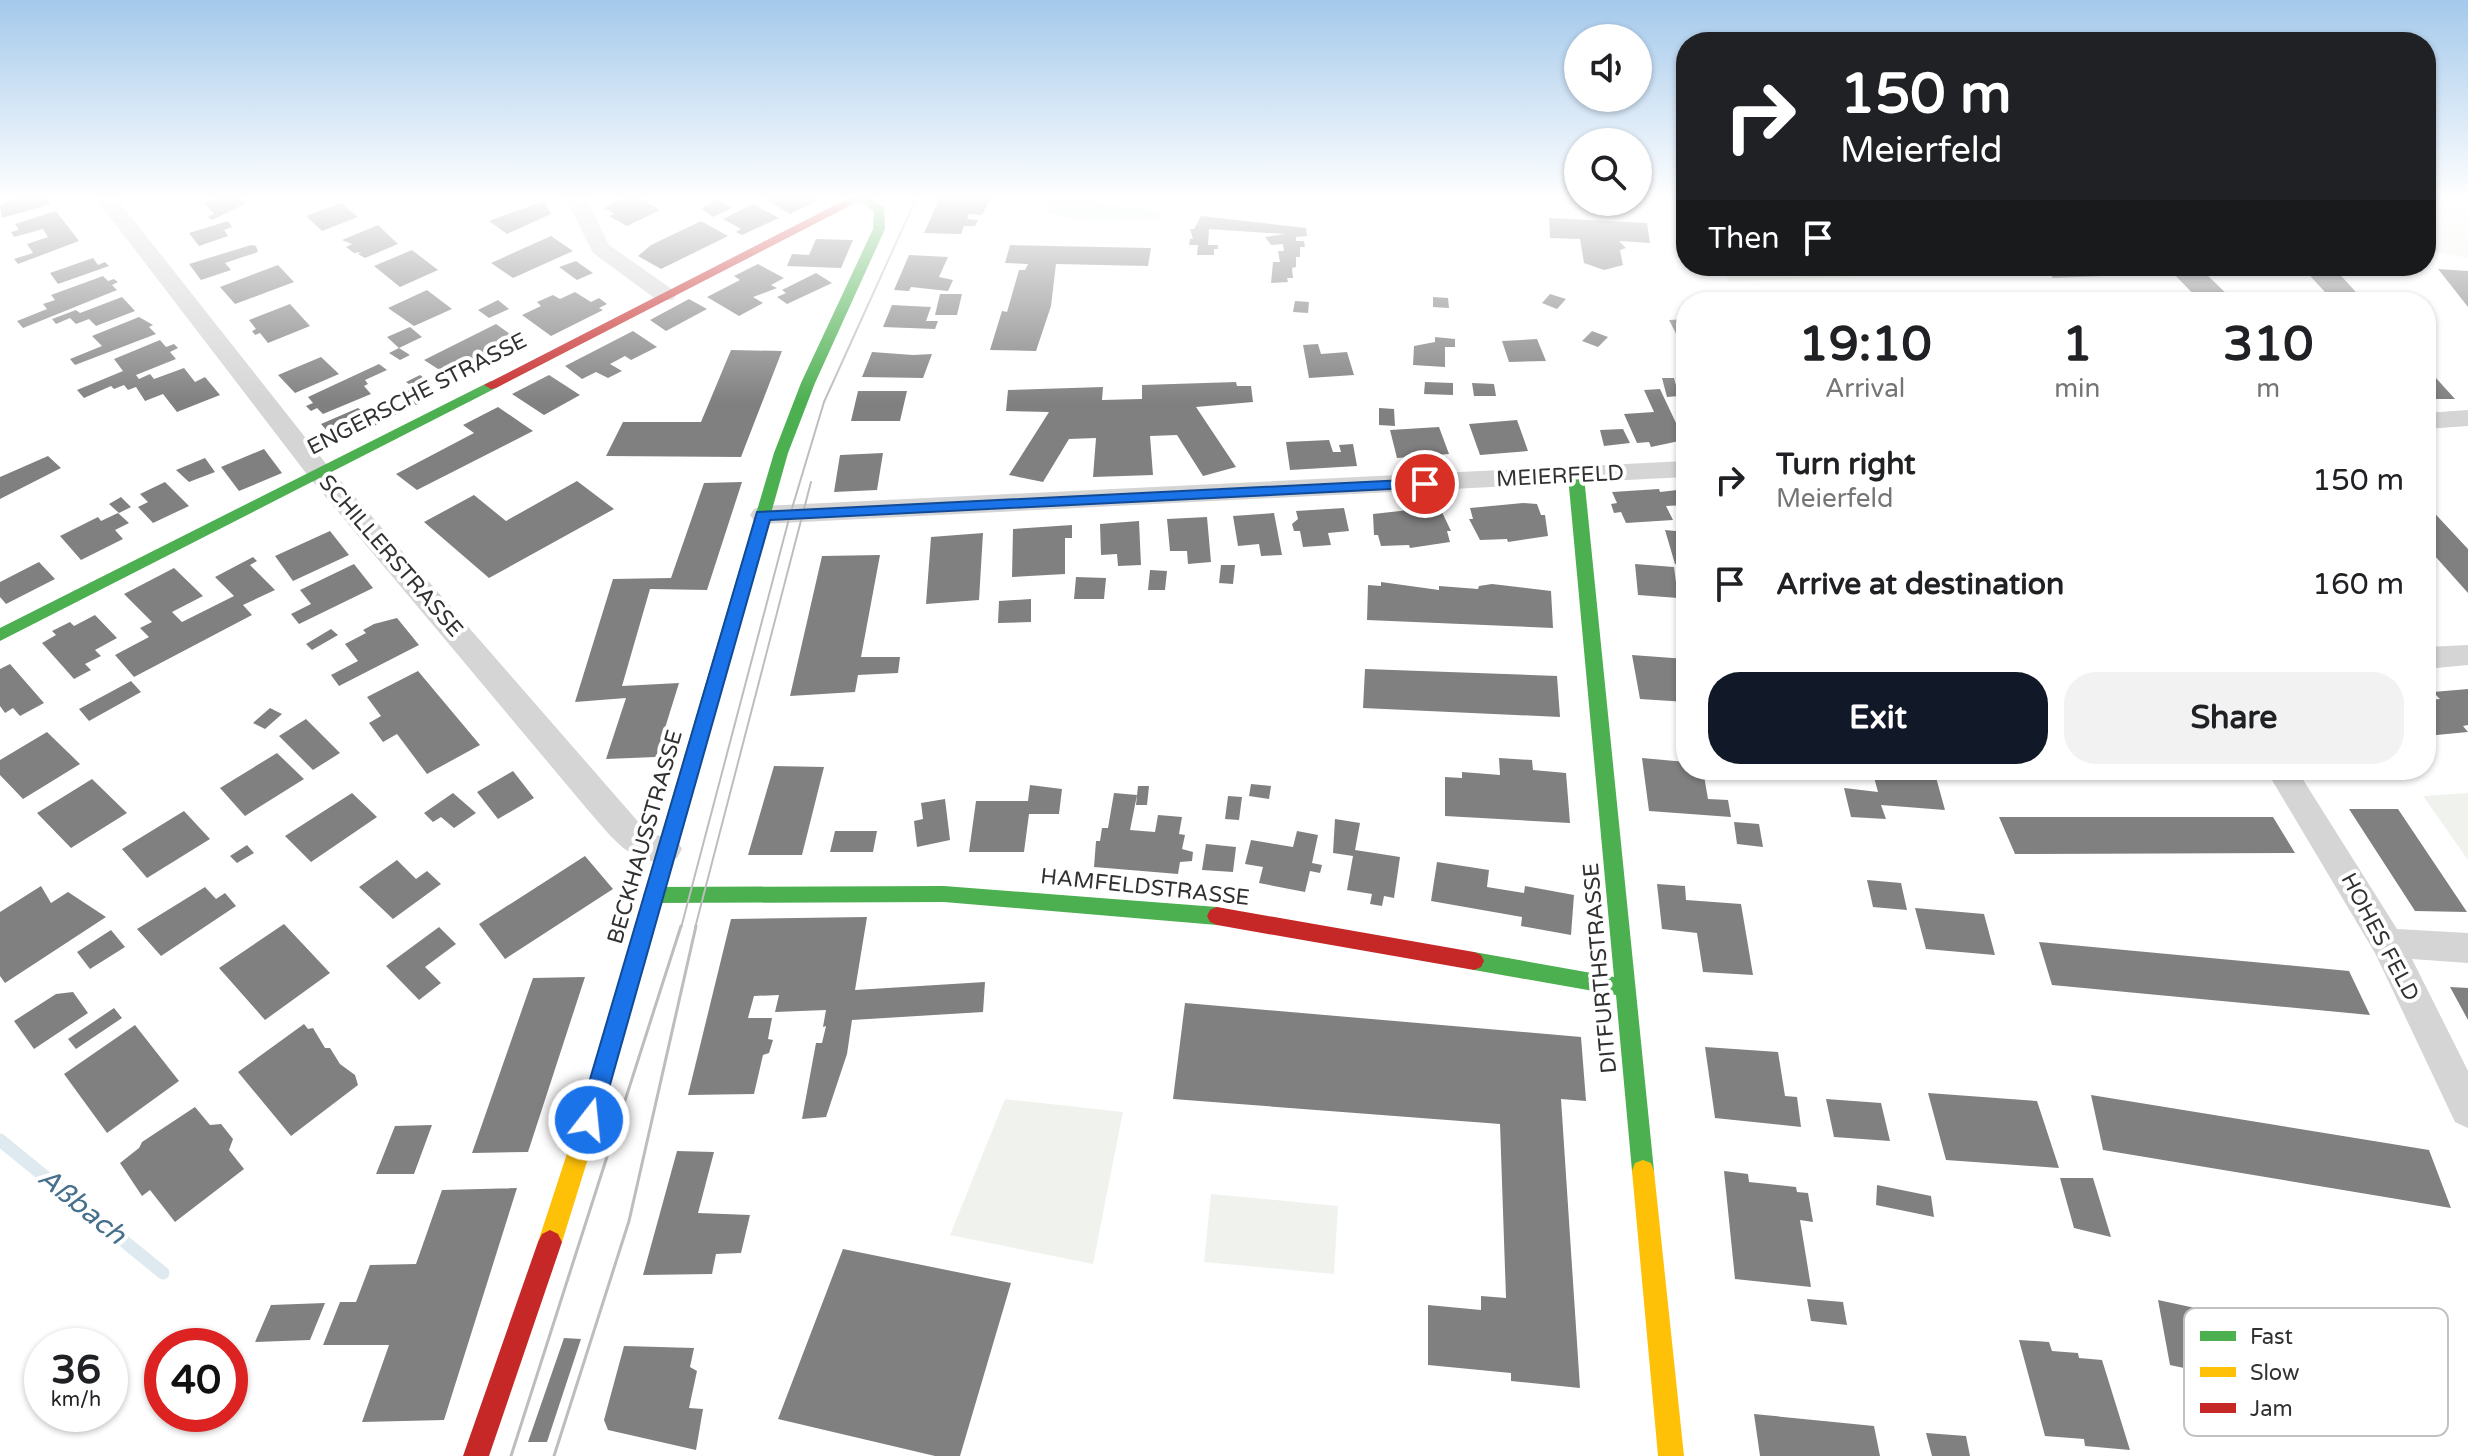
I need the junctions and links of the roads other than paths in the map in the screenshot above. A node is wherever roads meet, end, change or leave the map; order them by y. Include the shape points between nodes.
1 (159, 267) edge
2 (625, 267) edge
3 (721, 267) edge
4 (862, 267) edge
5 (665, 295) junction
6 (2436, 422) edge
7 (2464, 423) edge
8 (1676, 470) edge
9 (318, 471) junction
10 (1576, 476) junction
11 (763, 515) junction
12 (0, 635) edge
13 (2468, 655) edge
14 (2436, 657) edge
15 (2287, 780) edge
16 (666, 849) junction
17 (653, 895) junction
18 (2387, 943) junction
19 (2468, 948) edge
20 (1626, 988) junction
21 (2468, 1110) edge
22 (476, 1456) edge
23 (1671, 1456) edge

1 - 9 street, SCHILLERSTRASSE
2 - 5 street
3 - 5 street, ENGERSCHE STRASSE
4 - 11 street, BECKHAUSSTRASSE via 808,383
5 - 9 street, ENGERSCHE STRASSE
6 - 7 street
8 - 10 street, MEIERFELD
9 - 12 street, ENGERSCHE STRASSE
9 - 16 street, SCHILLERSTRASSE via 639,845
10 - 11 street, MEIERFELD
10 - 20 street, DITFURTHSTRASSE
11 - 16 street, BECKHAUSSTRASSE
13 - 14 street
15 - 18 street, HOHES FELD
16 - 17 street, BECKHAUSSTRASSE
17 - 20 street, HAMFELDSTRASSE via 944,894 1067,902 1258,922
17 - 22 street, BECKHAUSSTRASSE via 558,1219
18 - 19 street
18 - 21 street, HOHES FELD
20 - 23 street, DITFURTHSTRASSE

